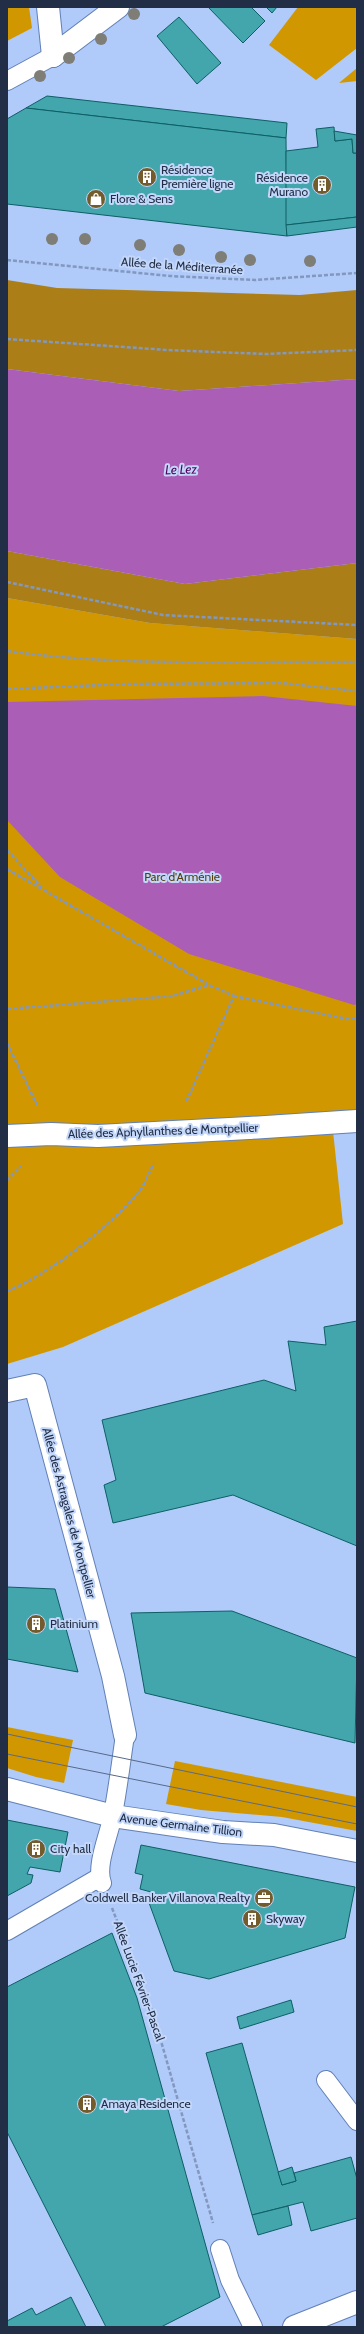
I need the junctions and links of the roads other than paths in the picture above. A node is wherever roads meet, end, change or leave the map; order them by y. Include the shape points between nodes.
1 (48, 7) edge
2 (118, 7) edge
3 (53, 56) junction
4 (7, 81) edge
5 (357, 1121) edge
6 (7, 1136) edge
7 (7, 1391) edge
8 (125, 1735) joint
9 (7, 1789) edge
10 (113, 1816) junction
11 (357, 1851) edge
12 (7, 1931) edge
13 (326, 2080) dead end
14 (357, 2121) edge
15 (220, 2249) road end
16 (357, 2302) edge
17 (253, 2327) edge
18 (294, 2327) edge

1 - 3 street
2 - 3 street
3 - 4 lane
5 - 6 street, Allée des Aphyllanthes de Montpellier, bridge via 98,1136
7 - 8 street, Allée des Astragales de Montpellier via 35,1385 113,1676
8 - 10 lane
9 - 10 street, Avenue Germaine Tillion
10 - 11 street, Avenue Germaine Tillion via 223,1832 274,1835
10 - 12 lane via 105,1843 101,1880
13 - 14 lane
15 - 17 lane via 230,2280
16 - 18 street

